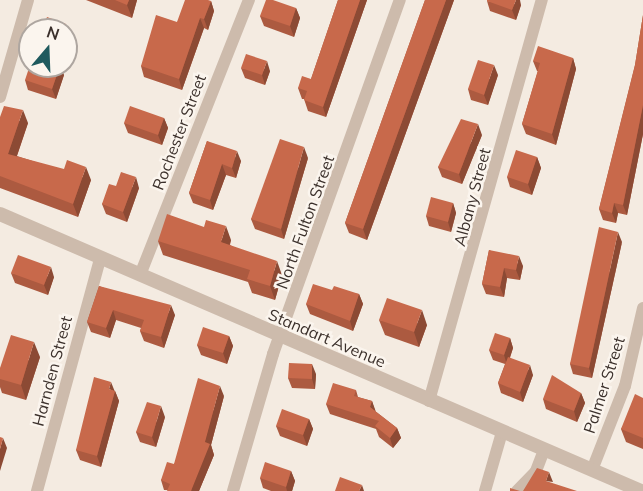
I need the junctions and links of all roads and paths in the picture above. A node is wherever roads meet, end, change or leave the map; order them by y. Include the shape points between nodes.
1 (28, 0) edge
2 (249, 0) edge
3 (400, 0) edge
4 (542, 0) edge
5 (0, 97) edge
6 (0, 214) edge
7 (100, 258) junction
8 (140, 275) junction
9 (643, 308) edge
10 (280, 335) junction
11 (429, 401) junction
12 (502, 432) junction
13 (544, 450) junction
14 (592, 470) junction
15 (37, 491) edge
16 (234, 491) edge
17 (485, 491) edge
18 (517, 491) edge
19 (641, 491) edge

1 - 5 street
2 - 8 street, Rochester Street
3 - 10 street, North Fulton Street
4 - 11 street, Albany Street
6 - 7 street, Standart Avenue
7 - 8 street, Standart Avenue
7 - 15 street, Harnden Street
8 - 10 street, Standart Avenue
9 - 14 street, Palmer Street via 625,386
10 - 11 street, Standart Avenue
10 - 16 street, North Fulton Street
11 - 12 street, Standart Avenue
12 - 13 street, Standart Avenue
12 - 17 street
13 - 14 street, Standart Avenue
13 - 18 street via 531,479
14 - 19 street, Standart Avenue

